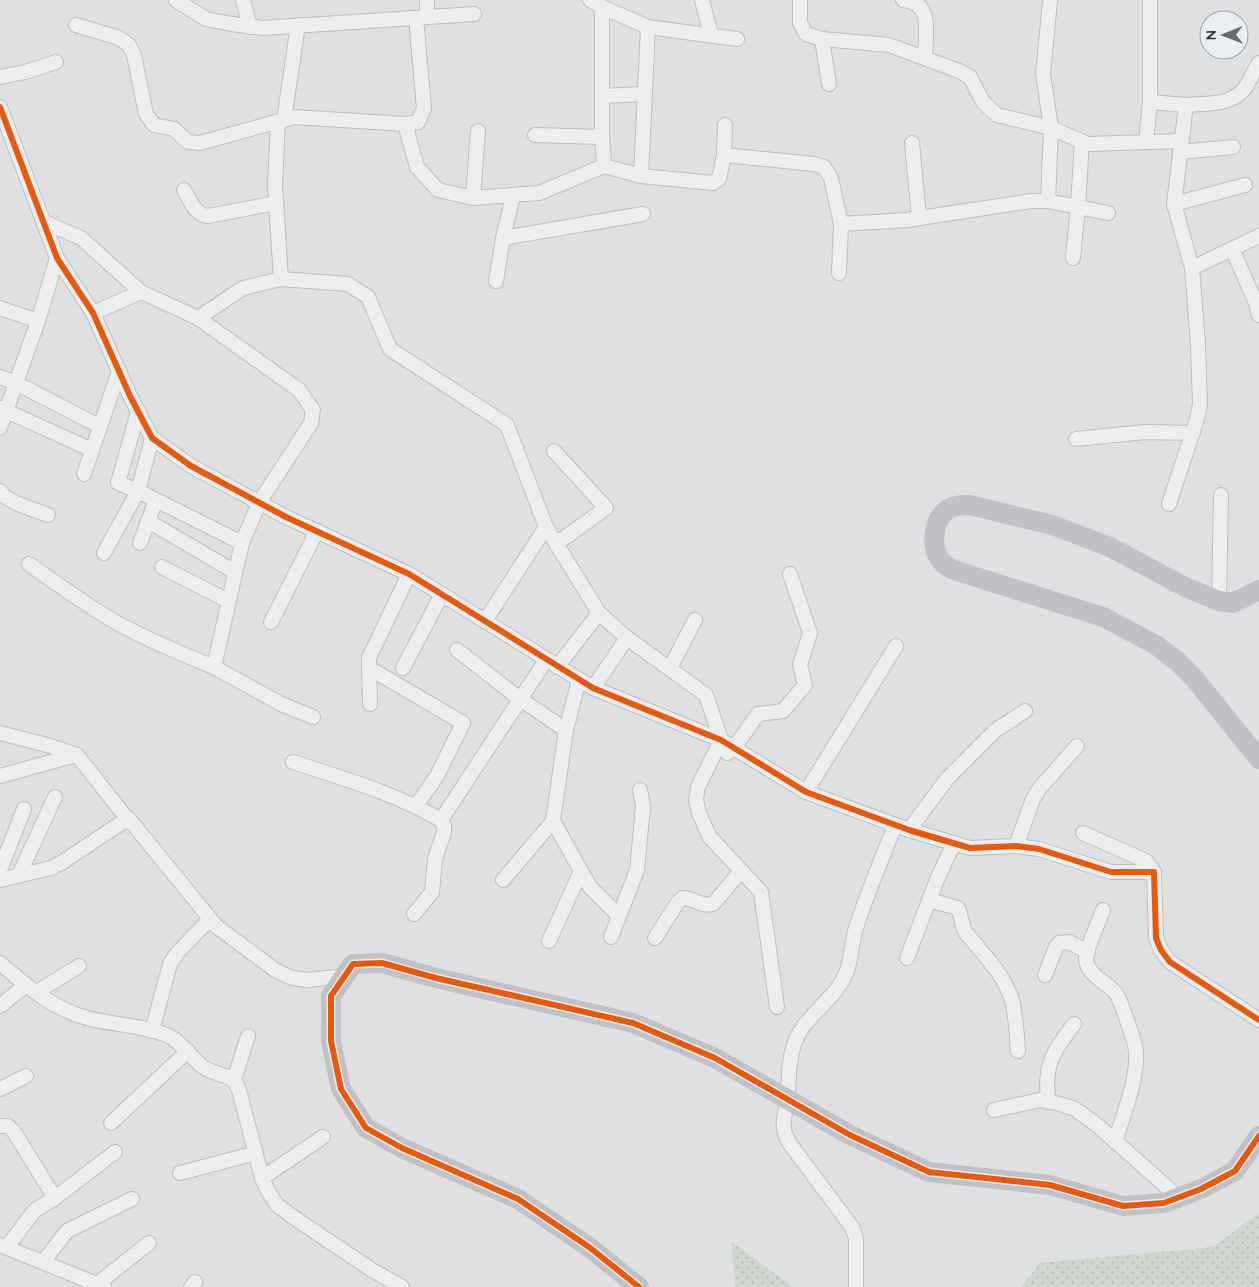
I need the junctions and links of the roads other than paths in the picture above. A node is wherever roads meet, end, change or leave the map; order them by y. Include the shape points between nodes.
1 (176, 0) edge
2 (244, 0) edge
3 (427, 0) edge
4 (590, 0) edge
5 (702, 0) edge
6 (800, 0) edge
7 (1050, 0) edge
8 (1150, 0) edge
9 (912, 1) edge
10 (602, 7) junction
11 (474, 14) dead end
12 (422, 18) junction
13 (76, 25) dead end
14 (298, 26) junction
15 (250, 27) junction
16 (648, 27) junction
17 (711, 35) junction
18 (737, 39) dead end
19 (822, 39) junction
20 (925, 58) junction
21 (56, 62) dead end
22 (1259, 63) edge
23 (0, 77) edge
24 (829, 84) dead end
25 (644, 94) junction
26 (602, 96) junction
27 (1150, 102) junction
28 (1186, 105) junction
29 (0, 107) edge
30 (281, 121) junction
31 (405, 124) junction
32 (725, 125) dead end
33 (1051, 128) junction
34 (478, 131) dead end
35 (536, 135) dead end
36 (602, 137) junction
37 (5, 138) edge
38 (1082, 141) junction
39 (1146, 142) junction
40 (912, 143) dead end
41 (1181, 146) junction
42 (1233, 147) dead end
43 (724, 155) junction
44 (604, 166) junction
45 (641, 176) junction
46 (1245, 185) dead end
47 (184, 190) dead end
48 (513, 196) junction
49 (473, 198) junction
50 (1048, 201) junction
51 (276, 203) junction
52 (1174, 204) junction
53 (1078, 207) junction
54 (1108, 213) dead end
55 (643, 214) dead end
56 (918, 218) junction
57 (44, 222) junction
58 (841, 224) junction
59 (1259, 236) edge
60 (503, 238) junction
61 (1232, 249) junction
62 (57, 258) junction
63 (1073, 258) dead end
64 (1192, 268) junction
65 (839, 273) dead end
66 (282, 278) junction
67 (496, 281) dead end
68 (140, 292) junction
69 (0, 308) edge
70 (93, 313) junction
71 (1259, 315) edge
72 (198, 318) junction
73 (38, 321) junction
74 (119, 371) junction
75 (0, 377) edge
76 (16, 383) junction
77 (4, 409) edge
78 (138, 412) junction
79 (99, 426) junction
80 (0, 428) edge
81 (1194, 434) junction
82 (152, 438) junction
83 (1076, 439) dead end
84 (92, 450) junction
85 (554, 451) dead end
86 (84, 474) dead end
87 (0, 491) edge
88 (138, 491) junction
89 (1221, 495) dead end
90 (156, 500) junction
91 (259, 502) junction
92 (1170, 504) dead end
93 (48, 514) dead end
94 (148, 521) junction
95 (546, 527) junction
96 (317, 531) junction
97 (140, 543) dead end
98 (242, 543) junction
99 (556, 544) junction
100 (104, 552) dead end
101 (28, 564) dead end
102 (162, 567) dead end
103 (235, 572) junction
104 (410, 574) junction
105 (790, 574) dead end
106 (1259, 590) edge
107 (442, 594) junction
108 (228, 601) junction
109 (1219, 601) junction
110 (599, 613) junction
111 (695, 620) dead end
112 (485, 621) junction
113 (271, 622) dead end
114 (627, 638) junction
115 (896, 646) dead end
116 (458, 650) dead end
117 (551, 663) junction
118 (214, 668) junction
119 (369, 668) junction
120 (403, 668) dead end
121 (670, 668) junction
122 (579, 680) junction
123 (593, 688) junction
124 (520, 699) junction
125 (370, 704) dead end
126 (1025, 711) dead end
127 (314, 717) dead end
128 (566, 730) junction
129 (0, 733) edge
130 (721, 740) junction
131 (1077, 746) dead end
132 (734, 748) junction
133 (77, 755) junction
134 (1259, 760) edge
135 (293, 762) dead end
136 (709, 764) junction
137 (0, 776) edge
138 (640, 790) dead end
139 (806, 792) junction
140 (55, 797) dead end
141 (416, 806) junction
142 (24, 809) dead end
143 (130, 819) junction
144 (441, 820) junction
145 (553, 821) junction
146 (895, 825) junction
147 (909, 830) junction
148 (1083, 833) dead end
149 (954, 844) junction
150 (1016, 846) junction
151 (0, 870) edge
152 (581, 871) junction
153 (741, 871) junction
154 (1154, 872) junction
155 (19, 875) junction
156 (0, 880) edge
157 (503, 880) dead end
158 (929, 900) junction
159 (1103, 910) dead end
160 (414, 914) dead end
161 (619, 916) junction
162 (210, 918) junction
163 (611, 937) dead end
164 (655, 938) dead end
165 (549, 941) dead end
166 (1088, 952) junction
167 (907, 958) dead end
168 (0, 963) edge
169 (79, 966) dead end
170 (1045, 975) dead end
171 (345, 976) junction
172 (31, 988) junction
173 (0, 1006) edge
174 (777, 1007) dead end
175 (1259, 1020) edge
176 (1074, 1024) dead end
177 (152, 1031) junction
178 (248, 1036) dead end
179 (188, 1051) junction
180 (1018, 1051) dead end
181 (26, 1076) dead end
182 (234, 1080) junction
183 (0, 1089) edge
184 (787, 1100) junction
185 (1048, 1102) junction
186 (994, 1110) dead end
187 (111, 1123) dead end
188 (0, 1126) edge
189 (1259, 1136) edge
190 (323, 1137) dead end
191 (1116, 1142) junction
192 (114, 1152) dead end
193 (256, 1154) junction
194 (180, 1173) dead end
195 (262, 1178) junction
196 (1178, 1197) junction
197 (55, 1198) junction
198 (132, 1200) dead end
199 (149, 1243) dead end
200 (4, 1246) edge
201 (42, 1262) junction
202 (101, 1285) edge
203 (402, 1287) edge
204 (639, 1287) edge
205 (856, 1287) edge

1 - 15 street via 206,18
2 - 15 street
3 - 12 street
4 - 10 street
5 - 17 street
6 - 19 street via 800,23 806,34
7 - 33 street via 1043,74
8 - 27 street
9 - 20 street via 922,8 925,18
10 - 16 street
10 - 26 street
11 - 12 street
12 - 14 street
12 - 31 street via 424,108 418,122
13 - 30 street via 119,38 129,45 146,114 154,125 174,129 188,142 200,143
14 - 15 street
14 - 30 street
16 - 17 street
16 - 25 street
17 - 18 street
19 - 20 street via 889,45
19 - 24 street
20 - 33 street via 970,77 983,102 998,115
21 - 23 street
22 - 28 street via 1234,98
25 - 26 street
25 - 45 street
26 - 36 street
27 - 28 street
27 - 39 street
28 - 41 street
29 - 37 street
30 - 31 street via 294,117
30 - 51 street via 275,177
31 - 49 street via 417,167 438,190
32 - 43 street
33 - 38 street
33 - 50 street
34 - 49 street
35 - 36 street
36 - 44 street
37 - 57 street
38 - 39 street via 1088,144
38 - 53 street
39 - 41 street
40 - 56 street
41 - 42 street
41 - 52 street
43 - 45 street via 719,179 713,183
43 - 58 street via 824,167 831,178
44 - 45 street
44 - 48 street via 539,193
46 - 52 street
47 - 51 street via 202,216
48 - 49 street
48 - 60 street
50 - 53 street
50 - 56 street
51 - 66 street
52 - 64 street
53 - 54 street
53 - 63 street
55 - 60 street
56 - 58 street
57 - 62 street
57 - 68 street via 82,238
58 - 65 street
59 - 61 street
60 - 67 street
61 - 64 street
61 - 71 street
62 - 70 street
62 - 73 street
64 - 81 street via 1200,404
66 - 72 street via 243,288
66 - 95 street via 348,284 368,297 390,349 507,424
68 - 70 street
68 - 72 street
69 - 73 street
70 - 74 street
72 - 91 street via 299,390 313,410 311,423
73 - 76 street
74 - 78 street
74 - 79 street
75 - 76 street
76 - 77 street
76 - 79 street
77 - 80 street
77 - 84 street
78 - 82 street
78 - 88 street via 118,483
79 - 84 street
81 - 83 street via 1145,432
81 - 92 street
82 - 88 street
82 - 91 street via 191,466
84 - 86 street
85 - 99 street via 606,508
87 - 93 street via 9,499
88 - 90 street
88 - 100 street
89 - 109 street
90 - 94 street
90 - 98 street
91 - 96 street
91 - 98 street
94 - 97 street
94 - 103 street
95 - 99 street
95 - 112 street
96 - 104 street
96 - 113 street
98 - 103 street
99 - 110 street
101 - 118 street via 119,624
102 - 108 street
103 - 108 street
104 - 107 street
104 - 119 street via 369,658
105 - 132 street via 810,633 800,664 805,684 783,711 758,714
106 - 109 street via 1232,603
107 - 112 street
107 - 120 street
108 - 118 street
109 - 134 street via 1187,588 1110,547 1052,525 958,505 946,510 937,525 936,550 951,569 1103,617 1156,644 1194,678
110 - 114 street
110 - 117 street
111 - 121 street
112 - 117 street
114 - 121 street
114 - 123 street
115 - 139 street
116 - 124 street
117 - 122 street
117 - 124 street
118 - 127 street via 281,704
119 - 125 street
119 - 141 street via 462,723 437,776
121 - 130 street via 706,695
122 - 123 street
122 - 128 street
123 - 130 street
124 - 128 street
124 - 144 street
126 - 147 street via 996,730 947,779
128 - 145 street
129 - 133 street
130 - 132 street
130 - 136 street
131 - 150 street via 1038,789
132 - 136 street
132 - 139 street
133 - 137 street
133 - 143 street
135 - 141 street
136 - 153 street via 698,787 699,813 709,836
138 - 161 street via 643,806 637,870
139 - 146 street
140 - 155 street
141 - 144 street
142 - 151 street
143 - 155 street via 62,863
143 - 162 street
144 - 160 street via 444,832 436,852 432,892
145 - 152 street
145 - 157 street
146 - 147 street
146 - 184 street via 859,918 845,975 804,1026 792,1048
147 - 149 street
148 - 154 street via 1146,861
149 - 150 street via 970,848
149 - 158 street
150 - 154 street via 1039,849 1111,872
152 - 161 street via 590,887
152 - 165 street
153 - 164 street via 712,904 683,898
153 - 174 street via 762,892
154 - 175 street via 1156,938 1161,950 1170,962
155 - 156 street
158 - 167 street
158 - 180 street via 958,908 962,927 996,969 1009,991
159 - 166 street
161 - 163 street
162 - 171 street via 275,970 292,978 308,980
162 - 177 street via 170,964
166 - 170 street via 1069,942 1059,943
166 - 191 street via 1088,966 1118,996 1136,1051 1135,1073
168 - 172 street
169 - 172 street
171 - 184 street via 353,964 382,963 633,1023 715,1058
171 - 204 street via 331,996 331,1041 341,1089 366,1128 402,1148 518,1199 589,1247
172 - 173 street
172 - 177 street via 85,1018
176 - 185 street via 1050,1063
177 - 179 street via 170,1037
178 - 182 street
179 - 182 street via 205,1068
179 - 187 street
181 - 183 street
182 - 193 street
184 - 196 street via 850,1135 929,1172 1050,1185 1123,1206 1164,1202
184 - 205 street via 784,1133 852,1227 856,1238
185 - 186 street via 1040,1100
185 - 191 street via 1075,1109
188 - 197 street via 8,1126 14,1132
189 - 196 street via 1235,1172
190 - 195 street
191 - 196 street
192 - 197 street
193 - 194 street
193 - 195 street
195 - 203 street via 277,1205
197 - 200 street via 34,1211
198 - 201 street via 67,1231
199 - 202 street
200 - 201 street
201 - 202 street

